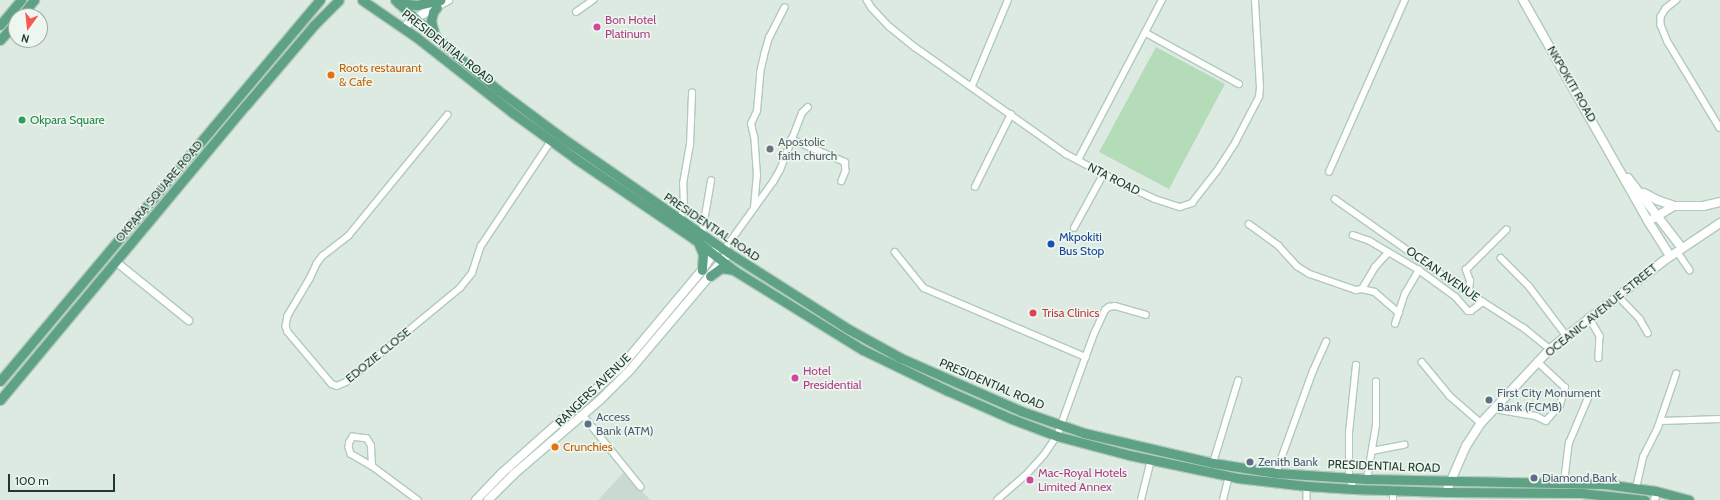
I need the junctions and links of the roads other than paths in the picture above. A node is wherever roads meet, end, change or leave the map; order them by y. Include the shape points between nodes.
1 (21, 0) edge
2 (34, 0) edge
3 (320, 0) edge
4 (339, 0) edge
5 (362, 0) edge
6 (448, 0) edge
7 (593, 0) edge
8 (867, 0) edge
9 (1008, 0) edge
10 (1162, 0) edge
11 (1255, 0) edge
12 (1405, 0) edge
13 (1524, 0) edge
14 (1677, 0) edge
15 (396, 2) edge
16 (438, 3) edge
17 (28, 8) edge
18 (784, 8) dead end
19 (576, 12) dead end
20 (414, 19) junction
21 (0, 25) edge
22 (404, 28) junction
23 (8, 31) edge
24 (1146, 34) junction
25 (435, 37) junction
26 (0, 40) edge
27 (1239, 84) dead end
28 (972, 86) junction
29 (692, 93) dead end
30 (808, 107) dead end
31 (1011, 114) junction
32 (448, 115) dead end
33 (1720, 128) edge
34 (791, 138) junction
35 (551, 141) junction
36 (1078, 160) junction
37 (1620, 168) junction
38 (1329, 172) dead end
39 (1103, 175) junction
40 (617, 181) junction
41 (711, 181) dead end
42 (842, 181) dead end
43 (975, 187) dead end
44 (1637, 188) junction
45 (1335, 199) dead end
46 (1720, 202) edge
47 (1674, 206) junction
48 (754, 208) junction
49 (1658, 216) junction
50 (680, 220) junction
51 (1648, 221) junction
52 (1249, 224) dead end
53 (1719, 225) edge
54 (1074, 228) dead end
55 (1506, 230) dead end
56 (1353, 235) dead end
57 (698, 237) junction
58 (724, 249) junction
59 (895, 252) dead end
60 (1676, 252) junction
61 (712, 254) junction
62 (1388, 254) junction
63 (105, 256) junction
64 (1501, 258) dead end
65 (115, 261) junction
66 (722, 261) junction
67 (702, 270) junction
68 (1419, 270) junction
69 (1690, 270) dead end
70 (735, 271) junction
71 (710, 276) junction
72 (1362, 289) junction
73 (1469, 292) junction
74 (1617, 295) junction
75 (1483, 302) junction
76 (1399, 313) junction
77 (1146, 315) dead end
78 (1589, 317) junction
79 (188, 320) dead end
80 (1395, 324) dead end
81 (1648, 334) dead end
82 (1566, 335) junction
83 (1326, 342) dead end
84 (1550, 349) junction
85 (1086, 357) junction
86 (1599, 358) dead end
87 (1422, 362) dead end
88 (1537, 362) junction
89 (1356, 365) dead end
90 (1676, 374) dead end
91 (0, 381) edge
92 (1238, 381) dead end
93 (1376, 382) dead end
94 (1588, 398) dead end
95 (0, 400) edge
96 (1494, 409) junction
97 (583, 415) junction
98 (1720, 419) edge
99 (1661, 421) junction
100 (1481, 423) junction
101 (1062, 426) junction
102 (1057, 436) junction
103 (1404, 445) dead end
104 (1372, 451) junction
105 (1167, 453) junction
106 (1151, 460) junction
107 (1166, 463) junction
108 (1213, 463) junction
109 (372, 466) junction
110 (1276, 472) junction
111 (1293, 474) junction
112 (1229, 476) junction
113 (1349, 478) junction
114 (1367, 479) junction
115 (1451, 480) junction
116 (1564, 482) junction
117 (1291, 484) junction
118 (1307, 486) junction
119 (641, 487) dead end
120 (1636, 488) junction
121 (1354, 489) junction
122 (1393, 490) junction
123 (1446, 492) junction
124 (1655, 496) edge
125 (1595, 497) edge
126 (418, 500) edge
127 (476, 500) edge
128 (488, 500) edge
129 (997, 500) edge
130 (1141, 500) edge
131 (1223, 500) edge
132 (1307, 500) edge
133 (1393, 500) edge
134 (1645, 500) edge
135 (1689, 500) edge

1 - 21 main road
2 - 17 main road
3 - 63 main road, OKPARA SQUARE ROAD
4 - 65 main road, OKPARA SQUARE ROAD via 314,25
5 - 22 main road, PRESIDENTIAL ROAD
6 - 16 main road
7 - 19 street
8 - 28 street, NTA ROAD via 890,27
9 - 28 street
10 - 24 street
11 - 39 street, NTA ROAD via 1259,97 1235,143 1192,203 1180,207 1167,203
12 - 38 street
13 - 37 main road, NKPOKITI ROAD
14 - 33 street via 1666,9 1661,17 1661,25 1668,42
15 - 16 main road via 416,5
15 - 20 main road, PRESIDENTIAL ROAD
16 - 20 main road
16 - 25 main road via 431,21
18 - 48 street via 764,55 757,111 751,124 757,176
20 - 22 main road
20 - 25 main road, PRESIDENTIAL ROAD
22 - 35 main road, PRESIDENTIAL ROAD
23 - 26 main road
24 - 27 street
24 - 36 street
25 - 40 main road, PRESIDENTIAL ROAD via 498,90
28 - 31 street, NTA ROAD
29 - 50 street via 690,146 683,184 684,207
30 - 34 street via 802,113
31 - 36 street, NTA ROAD
31 - 43 street
32 - 35 street, EDOZIE CLOSE via 349,236 323,256 288,316 288,332 332,384 337,386 346,382 460,288 472,273 481,246
34 - 42 street via 845,162 846,171
34 - 48 street via 780,170
35 - 40 main road, PRESIDENTIAL ROAD
36 - 39 street, NTA ROAD
37 - 44 main road
37 - 51 main road
39 - 54 street
40 - 50 main road, PRESIDENTIAL ROAD
40 - 57 main road, PRESIDENTIAL ROAD
41 - 57 street
44 - 47 main road via 1657,200
44 - 49 main road
45 - 73 street, OCEAN AVENUE
46 - 47 main road via 1703,206
47 - 49 main road
48 - 58 street
49 - 51 main road
49 - 60 main road
50 - 57 main road, PRESIDENTIAL ROAD
51 - 60 main road
52 - 72 street via 1279,246 1298,266 1310,274 1356,290
53 - 60 main road, OCEANIC AVENUE STREET
55 - 73 street via 1466,270 1470,281
56 - 62 street via 1370,241
57 - 58 main road, PRESIDENTIAL ROAD
57 - 61 main road, PRESIDENTIAL ROAD
57 - 67 main road via 703,250
58 - 61 main road, RANGERS AVENUE
58 - 66 main road, RANGERS AVENUE
58 - 101 main road, PRESIDENTIAL ROAD via 850,330 900,358 979,394
59 - 85 street via 924,288
60 - 69 street
60 - 74 main road, OCEANIC AVENUE STREET
61 - 66 main road, PRESIDENTIAL ROAD
61 - 67 main road, RANGERS AVENUE
62 - 68 street
62 - 72 street
63 - 65 main road
63 - 91 main road, OKPARA SQUARE ROAD
64 - 82 street via 1529,286
65 - 79 street
65 - 95 main road, OKPARA SQUARE ROAD
66 - 70 main road, PRESIDENTIAL ROAD
66 - 71 main road, RANGERS AVENUE
67 - 127 main road, RANGERS AVENUE via 602,385 502,473
68 - 75 street via 1456,297 1468,311
68 - 76 street via 1405,294
70 - 71 main road via 720,268
70 - 102 main road, PRESIDENTIAL ROAD via 863,350 948,391
71 - 97 main road, RANGERS AVENUE via 630,370
72 - 76 street via 1375,292
73 - 75 street, OCEAN AVENUE
74 - 78 main road, OCEANIC AVENUE STREET
74 - 81 street via 1640,319
75 - 84 street, OCEAN AVENUE via 1524,328
76 - 80 street
77 - 85 street via 1115,306 1109,307 1101,316
78 - 82 main road, OCEANIC AVENUE STREET
78 - 86 street via 1600,336
82 - 84 main road, OCEANIC AVENUE STREET
83 - 110 street
84 - 88 main road, OCEANIC AVENUE STREET
85 - 101 street
87 - 100 street via 1450,396
88 - 96 main road, OCEANIC AVENUE STREET
88 - 96 street via 1565,388 1560,404 1546,421 1536,416
89 - 113 street via 1349,433
90 - 99 street
92 - 108 street
93 - 104 street via 1376,425
94 - 116 street via 1569,443
96 - 100 main road, OCEANIC AVENUE STREET
97 - 119 street
97 - 128 main road, RANGERS AVENUE via 514,474
98 - 99 street
99 - 120 street via 1642,457
100 - 115 main road, OCEANIC AVENUE STREET via 1464,449
101 - 102 street
101 - 105 main road, PRESIDENTIAL ROAD
102 - 106 main road, PRESIDENTIAL ROAD
102 - 129 street via 1044,455
103 - 104 street
104 - 114 street
105 - 107 street
105 - 108 main road, PRESIDENTIAL ROAD
106 - 107 main road, PRESIDENTIAL ROAD
106 - 130 street
107 - 112 main road, PRESIDENTIAL ROAD
108 - 110 main road, PRESIDENTIAL ROAD
109 - 109 street via 351,454 349,447 353,437 367,439 371,446
109 - 126 street
110 - 111 main road, PRESIDENTIAL ROAD
111 - 113 main road, PRESIDENTIAL ROAD
111 - 117 street
112 - 117 main road, PRESIDENTIAL ROAD
112 - 131 street
113 - 114 main road, PRESIDENTIAL ROAD
113 - 121 street
114 - 115 main road, PRESIDENTIAL ROAD
115 - 116 main road, PRESIDENTIAL ROAD
115 - 123 main road, OCEANIC AVENUE STREET
116 - 120 main road, PRESIDENTIAL ROAD
117 - 118 main road, PRESIDENTIAL ROAD
118 - 121 main road, PRESIDENTIAL ROAD
118 - 132 street
120 - 124 main road, PRESIDENTIAL ROAD
121 - 122 main road, PRESIDENTIAL ROAD
122 - 123 main road, PRESIDENTIAL ROAD
122 - 133 street
123 - 125 main road, PRESIDENTIAL ROAD
124 - 135 main road, PRESIDENTIAL ROAD
125 - 134 main road, PRESIDENTIAL ROAD

